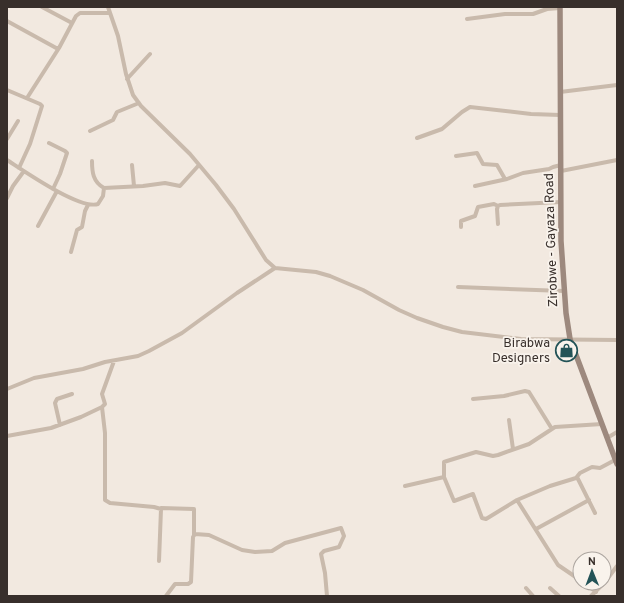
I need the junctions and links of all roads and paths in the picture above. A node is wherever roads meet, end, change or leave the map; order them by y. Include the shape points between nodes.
1 (42, 7) edge
2 (108, 7) edge
3 (560, 7) edge
4 (110, 13) junction
5 (467, 19) dead end
6 (7, 21) edge
7 (72, 23) junction
8 (58, 49) junction
9 (150, 54) dead end
10 (127, 78) junction
11 (617, 85) edge
12 (7, 90) edge
13 (560, 92) junction
14 (26, 98) junction
15 (139, 103) junction
16 (560, 116) junction
17 (18, 121) dead end
18 (90, 131) dead end
19 (417, 138) dead end
20 (7, 140) edge
21 (49, 143) dead end
22 (456, 156) dead end
23 (7, 160) edge
24 (617, 160) edge
25 (92, 161) dead end
26 (132, 165) dead end
27 (199, 165) junction
28 (19, 168) junction
29 (561, 168) junction
30 (24, 171) junction
31 (505, 179) junction
32 (134, 186) junction
33 (475, 186) dead end
34 (104, 188) junction
35 (53, 189) junction
36 (58, 191) junction
37 (7, 198) edge
38 (561, 202) junction
39 (88, 205) junction
40 (498, 206) junction
41 (498, 224) dead end
42 (38, 226) dead end
43 (461, 227) dead end
44 (71, 252) dead end
45 (275, 268) junction
46 (458, 287) dead end
47 (564, 291) junction
48 (570, 338) junction
49 (617, 340) edge
50 (114, 361) junction
51 (7, 389) edge
52 (72, 394) dead end
53 (473, 399) dead end
54 (102, 406) junction
55 (509, 420) dead end
56 (602, 424) junction
57 (60, 425) junction
58 (552, 429) junction
59 (617, 432) edge
60 (7, 436) edge
61 (607, 438) junction
62 (513, 450) junction
63 (616, 462) edge
64 (444, 477) junction
65 (577, 477) junction
66 (405, 486) dead end
67 (517, 500) junction
68 (589, 500) junction
69 (160, 508) junction
70 (595, 513) dead end
71 (536, 529) junction
72 (194, 535) junction
73 (159, 562) dead end
74 (617, 566) edge
75 (572, 575) edge
76 (526, 588) dead end
77 (550, 588) dead end
78 (596, 592) joint
79 (166, 596) edge
80 (327, 596) edge
81 (533, 596) edge
82 (559, 596) edge
83 (592, 596) edge

1 - 7 street
2 - 4 street
3 - 5 street via 533,14 505,14
3 - 13 street, Zirobwe - Gayaza Road
4 - 7 street via 80,13
4 - 10 street
6 - 8 street
7 - 8 street
8 - 14 street
9 - 10 street
10 - 15 street via 130,90
11 - 13 street
12 - 14 street
13 - 16 street, Zirobwe - Gayaza Road
14 - 28 street via 42,106
15 - 18 street via 117,112 113,120
15 - 27 street
16 - 19 street via 470,107 442,129
16 - 29 street, Zirobwe - Gayaza Road
17 - 20 street
21 - 35 street via 66,153
22 - 31 street via 477,154 483,164 497,165
23 - 28 street
24 - 29 street
25 - 34 street via 93,174
26 - 32 street
27 - 32 street via 180,186 165,182
27 - 45 street via 226,197 266,260
28 - 30 street
29 - 31 street via 553,166
29 - 38 street, Zirobwe - Gayaza Road
30 - 35 street
30 - 37 street
31 - 33 street
32 - 34 street
34 - 39 street via 98,204
35 - 36 street
36 - 39 street
36 - 42 street
38 - 40 street
38 - 47 street, Zirobwe - Gayaza Road
39 - 44 street
40 - 41 street
40 - 43 street via 494,204 478,207 475,216 461,221
45 - 48 street via 330,276 411,315 462,332 521,338
45 - 50 street via 167,342 138,356
46 - 47 street
47 - 48 street, Zirobwe - Gayaza Road
48 - 49 street
48 - 56 street, Zirobwe - Gayaza Road
50 - 51 street via 68,373 34,378
50 - 54 street via 102,394
52 - 57 street via 57,399 55,403
53 - 58 street via 527,391
54 - 57 street
54 - 69 street via 106,501
55 - 62 street
56 - 58 street via 560,426
56 - 61 street, Zirobwe - Gayaza Road
57 - 60 street
58 - 62 street via 529,444
59 - 61 street
61 - 63 street, Zirobwe - Gayaza Road
62 - 64 street via 493,456 476,452 444,462
63 - 65 street via 600,468 592,467
64 - 66 street
64 - 67 street via 454,501 474,495 483,519 486,520
65 - 67 street
65 - 68 street
67 - 71 street
68 - 70 street
68 - 71 street
69 - 72 street via 194,509
69 - 73 street via 162,513
71 - 75 street via 558,565
72 - 79 street via 191,582 175,584
72 - 80 street via 209,535 245,551 272,551 285,543 341,528 344,536 339,547 321,554 326,573
74 - 78 street
76 - 81 street
77 - 82 street
78 - 83 street

